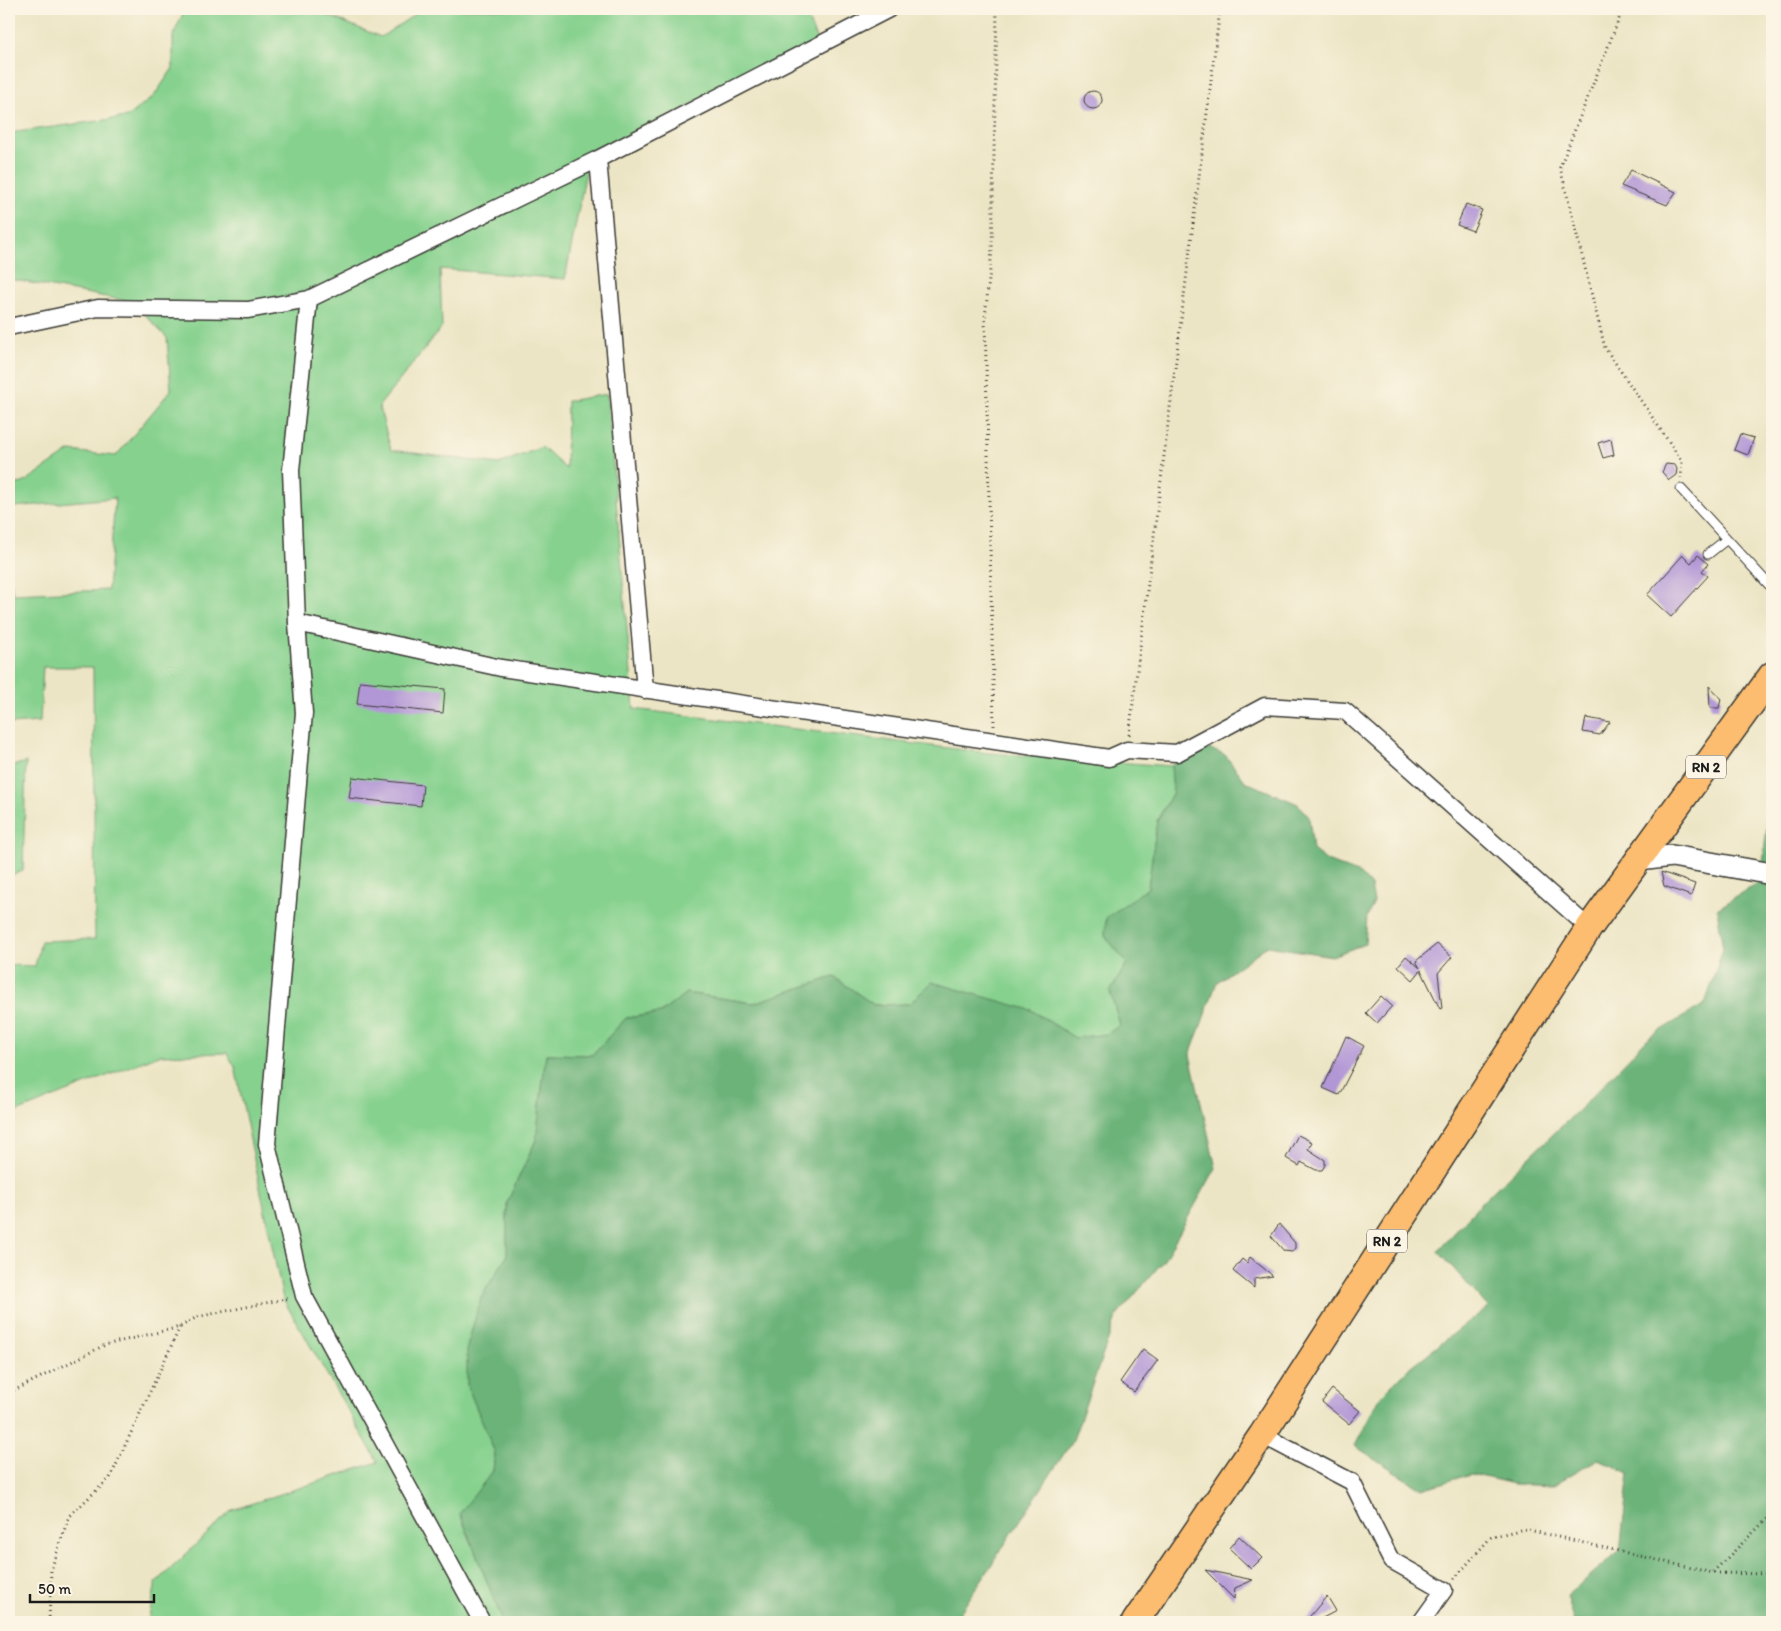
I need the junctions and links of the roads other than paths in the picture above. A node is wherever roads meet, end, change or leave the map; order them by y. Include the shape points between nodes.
1 (889, 9) edge
2 (598, 159) junction
3 (309, 300) junction
4 (9, 327) edge
5 (1681, 489) road end
6 (1727, 539) junction
7 (1708, 554) dead end
8 (1772, 588) edge
9 (297, 623) junction
10 (1772, 674) edge
11 (645, 690) junction
12 (1639, 860) junction
13 (1772, 874) edge
14 (1589, 928) junction
15 (1262, 1435) junction
16 (482, 1622) edge
17 (1135, 1622) edge
18 (1421, 1622) edge

1 - 2 street
2 - 3 street
2 - 11 street
3 - 4 street via 248,310 98,308
3 - 9 street via 292,470
5 - 6 lane
6 - 7 lane
6 - 8 lane
9 - 11 street via 502,668
9 - 16 street via 304,713 267,1144 304,1296
10 - 12 main road, RN 2
11 - 14 street via 1109,758 1127,750 1177,753 1265,706 1345,711
12 - 13 street via 1672,856
12 - 14 main road, RN 2
14 - 15 main road, RN 2
15 - 17 main road, RN 2
15 - 18 street via 1352,1482 1391,1560 1444,1590

